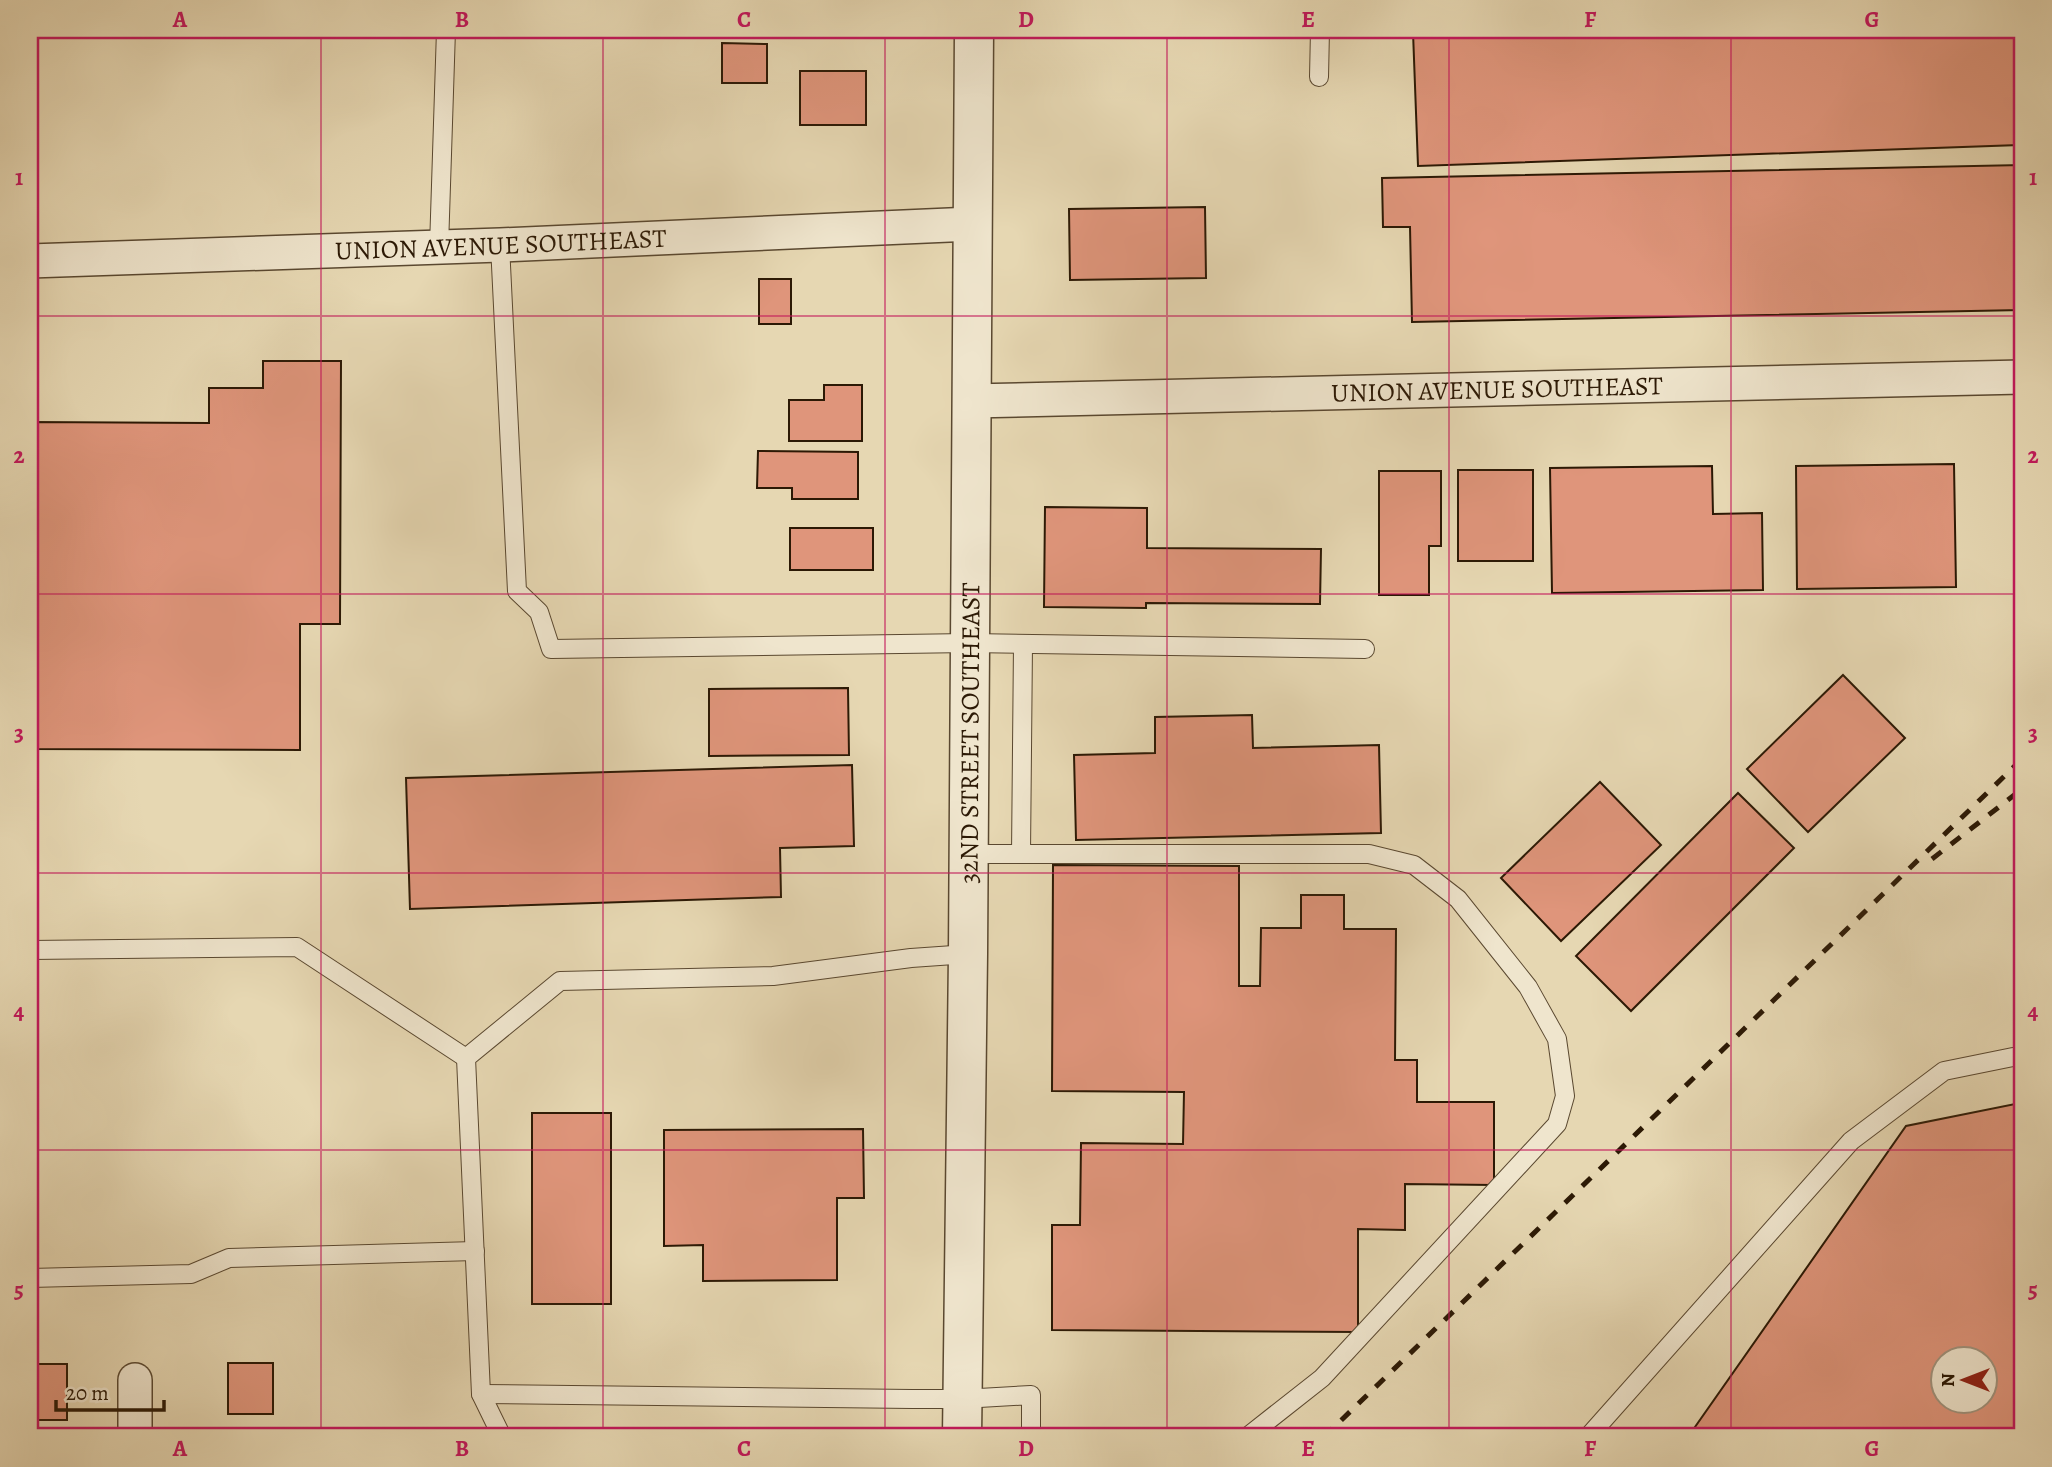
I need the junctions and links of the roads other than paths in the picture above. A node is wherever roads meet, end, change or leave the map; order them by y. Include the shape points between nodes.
1 (446, 30) edge
2 (974, 30) edge
3 (1320, 30) edge
4 (1319, 77) dead end
5 (972, 224) junction
6 (500, 246) junction
7 (439, 247) junction
8 (30, 261) edge
9 (2022, 377) edge
10 (970, 401) junction
11 (969, 643) junction
12 (1023, 644) junction
13 (1366, 649) dead end
14 (968, 854) junction
15 (1021, 854) junction
16 (30, 950) edge
17 (968, 954) junction
18 (466, 1058) junction
19 (2022, 1059) edge
20 (475, 1251) junction
21 (30, 1278) edge
22 (135, 1380) dead end
23 (481, 1394) junction
24 (962, 1399) junction
25 (135, 1437) edge
26 (502, 1437) edge
27 (962, 1437) edge
28 (1031, 1437) edge
29 (1247, 1437) edge
30 (1587, 1437) edge

1 - 7 lane
2 - 5 street, 32ND STREET SOUTHEAST
3 - 4 lane
5 - 6 street, UNION AVENUE SOUTHEAST
5 - 10 street, 32ND STREET SOUTHEAST
6 - 7 street, UNION AVENUE SOUTHEAST
6 - 11 lane via 517,591 539,612 551,649
7 - 8 street, UNION AVENUE SOUTHEAST
9 - 10 street, UNION AVENUE SOUTHEAST
10 - 11 street, 32ND STREET SOUTHEAST
11 - 12 lane
11 - 14 street, 32ND STREET SOUTHEAST
12 - 13 lane
12 - 15 lane
14 - 15 lane
14 - 17 street, 32ND STREET SOUTHEAST
15 - 29 lane via 1369,854 1414,865 1458,899 1528,987 1557,1039 1565,1096 1557,1124 1322,1378
16 - 18 lane via 298,947
17 - 18 lane via 773,976 560,981
17 - 24 street, 32ND STREET SOUTHEAST
18 - 20 lane
19 - 30 lane via 1944,1071 1851,1141
20 - 21 lane via 229,1258 191,1274
20 - 23 lane
22 - 25 street
23 - 24 lane
23 - 26 lane
24 - 27 street, 32ND STREET SOUTHEAST
24 - 28 lane via 1031,1395

